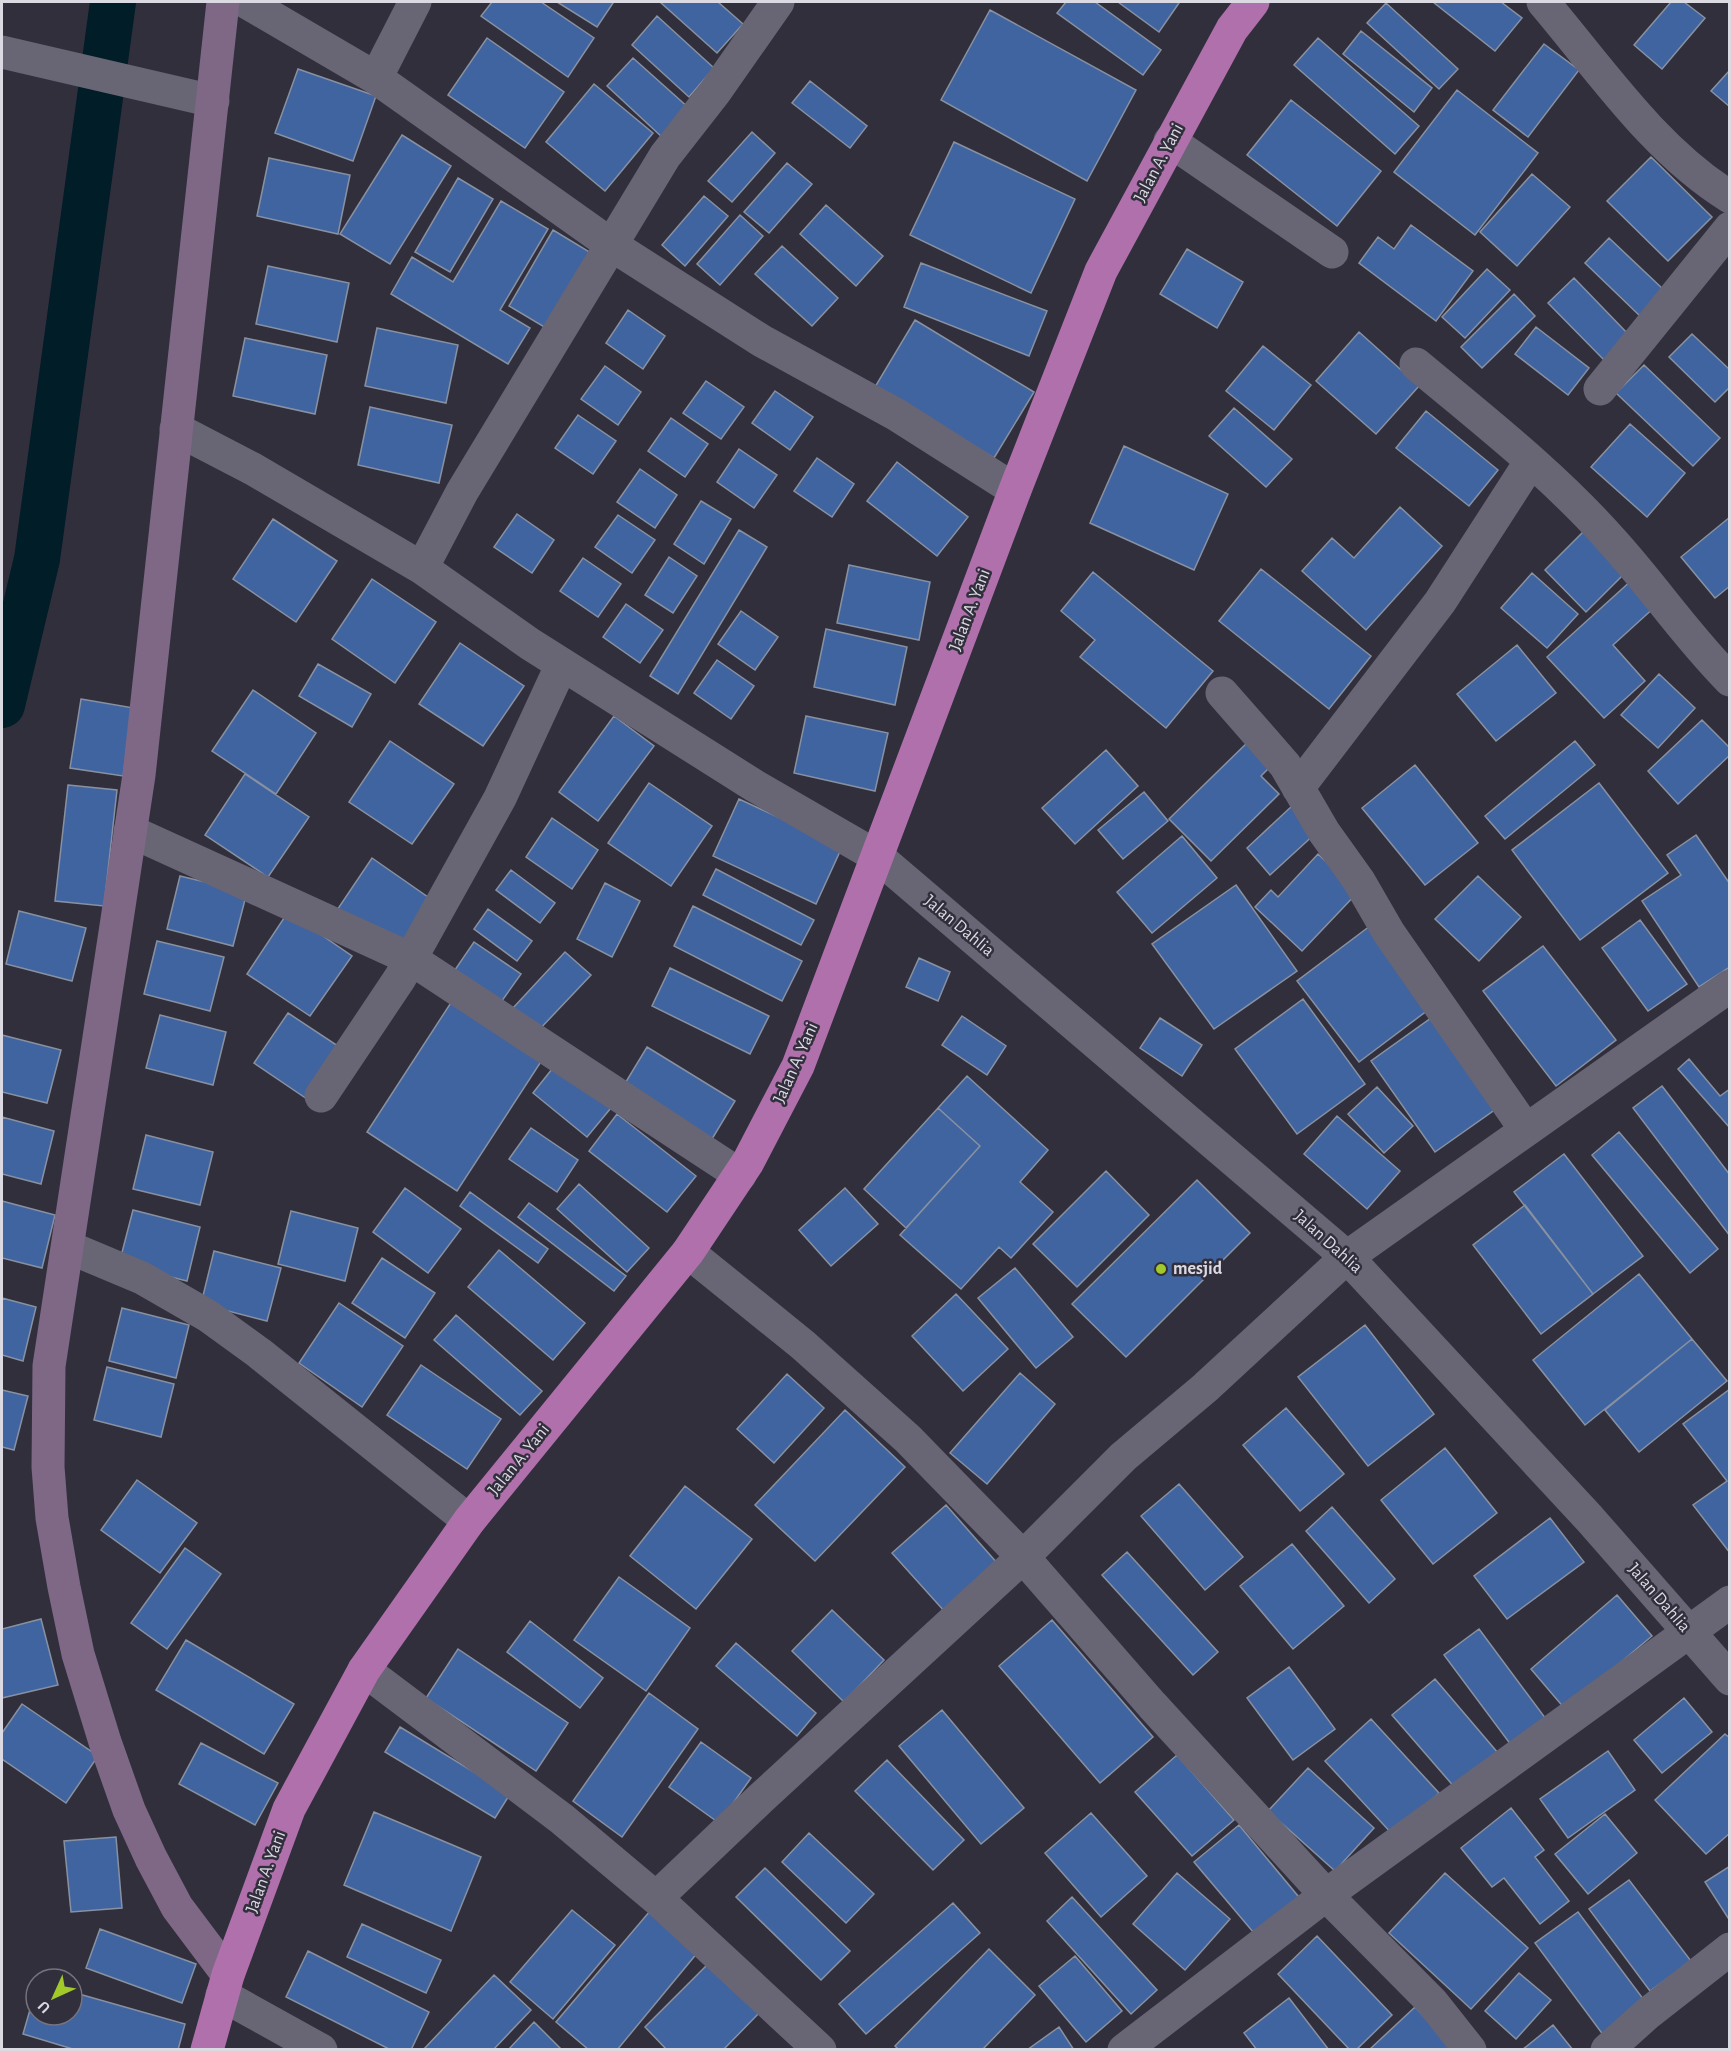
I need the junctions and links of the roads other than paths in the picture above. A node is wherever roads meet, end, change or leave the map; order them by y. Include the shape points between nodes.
1 (223, 2) edge
2 (246, 2) edge
3 (415, 2) edge
4 (778, 2) edge
5 (1254, 2) edge
6 (1543, 2) edge
7 (2, 52) edge
8 (376, 78) junction
9 (213, 101) junction
10 (1170, 141) junction
11 (1730, 197) edge
12 (1730, 228) edge
13 (613, 246) junction
14 (1332, 252) dead end
15 (1416, 364) dead end
16 (1600, 389) dead end
17 (176, 429) junction
18 (1531, 462) junction
19 (1015, 490) junction
20 (422, 568) junction
21 (562, 664) junction
22 (1730, 680) edge
23 (1222, 693) dead end
24 (1298, 788) junction
25 (130, 831) junction
26 (878, 857) junction
27 (411, 959) junction
28 (1730, 986) edge
29 (321, 1096) dead end
30 (1526, 1130) junction
31 (740, 1175) junction
32 (68, 1247) junction
33 (688, 1252) junction
34 (1347, 1257) junction
35 (469, 1521) junction
36 (1023, 1557) junction
37 (1730, 1602) edge
38 (1690, 1633) junction
39 (364, 1670) junction
40 (1730, 1679) edge
41 (1326, 1896) junction
42 (656, 1898) junction
43 (1730, 1949) edge
44 (225, 1985) junction
45 (207, 2049) edge
46 (321, 2049) edge
47 (820, 2049) edge
48 (1124, 2049) edge
49 (1470, 2049) edge
50 (1607, 2049) edge

1 - 9 street
2 - 8 street
3 - 8 street
4 - 13 street via 665,156
5 - 10 highway, Jalan A. Yani via 1232,29
6 - 11 street via 1664,142 1702,179
7 - 9 street
8 - 13 street
9 - 17 street
10 - 14 street
10 - 19 highway, Jalan A. Yani via 1101,272
12 - 16 street
13 - 19 street via 762,340 897,415
13 - 20 street via 462,492
15 - 18 street
17 - 20 street, Jalan Dahlia via 253,469
17 - 25 street
18 - 22 street via 1611,540
18 - 24 street via 1440,602
19 - 26 highway, Jalan A. Yani
20 - 21 street, Jalan Dahlia
21 - 26 street, Jalan Dahlia via 755,786
21 - 27 street via 500,798
23 - 24 street via 1286,765
24 - 30 street via 1389,933
25 - 27 street
25 - 32 street
26 - 31 highway, Jalan A. Yani via 798,1066
26 - 34 street, Jalan Dahlia
27 - 29 street
27 - 31 street
28 - 30 street
30 - 34 street
31 - 33 highway, Jalan A. Yani
32 - 35 street via 142,1278 208,1316
32 - 44 street via 49,1366 48,1467 52,1518 78,1654 122,1790 151,1858
33 - 35 highway, Jalan A. Yani
33 - 36 street via 803,1345 908,1439
34 - 36 street via 1206,1387 1124,1456
34 - 38 street, Jalan Dahlia
35 - 39 highway, Jalan A. Yani
36 - 41 street
36 - 42 street
37 - 38 street
38 - 40 street, Jalan Dahlia
38 - 41 street
39 - 42 street via 562,1819
39 - 44 highway, Jalan A. Yani via 289,1809
41 - 48 street
41 - 49 street via 1432,2002
42 - 47 street
43 - 50 street
44 - 45 highway, Jalan A. Yani
44 - 46 street

